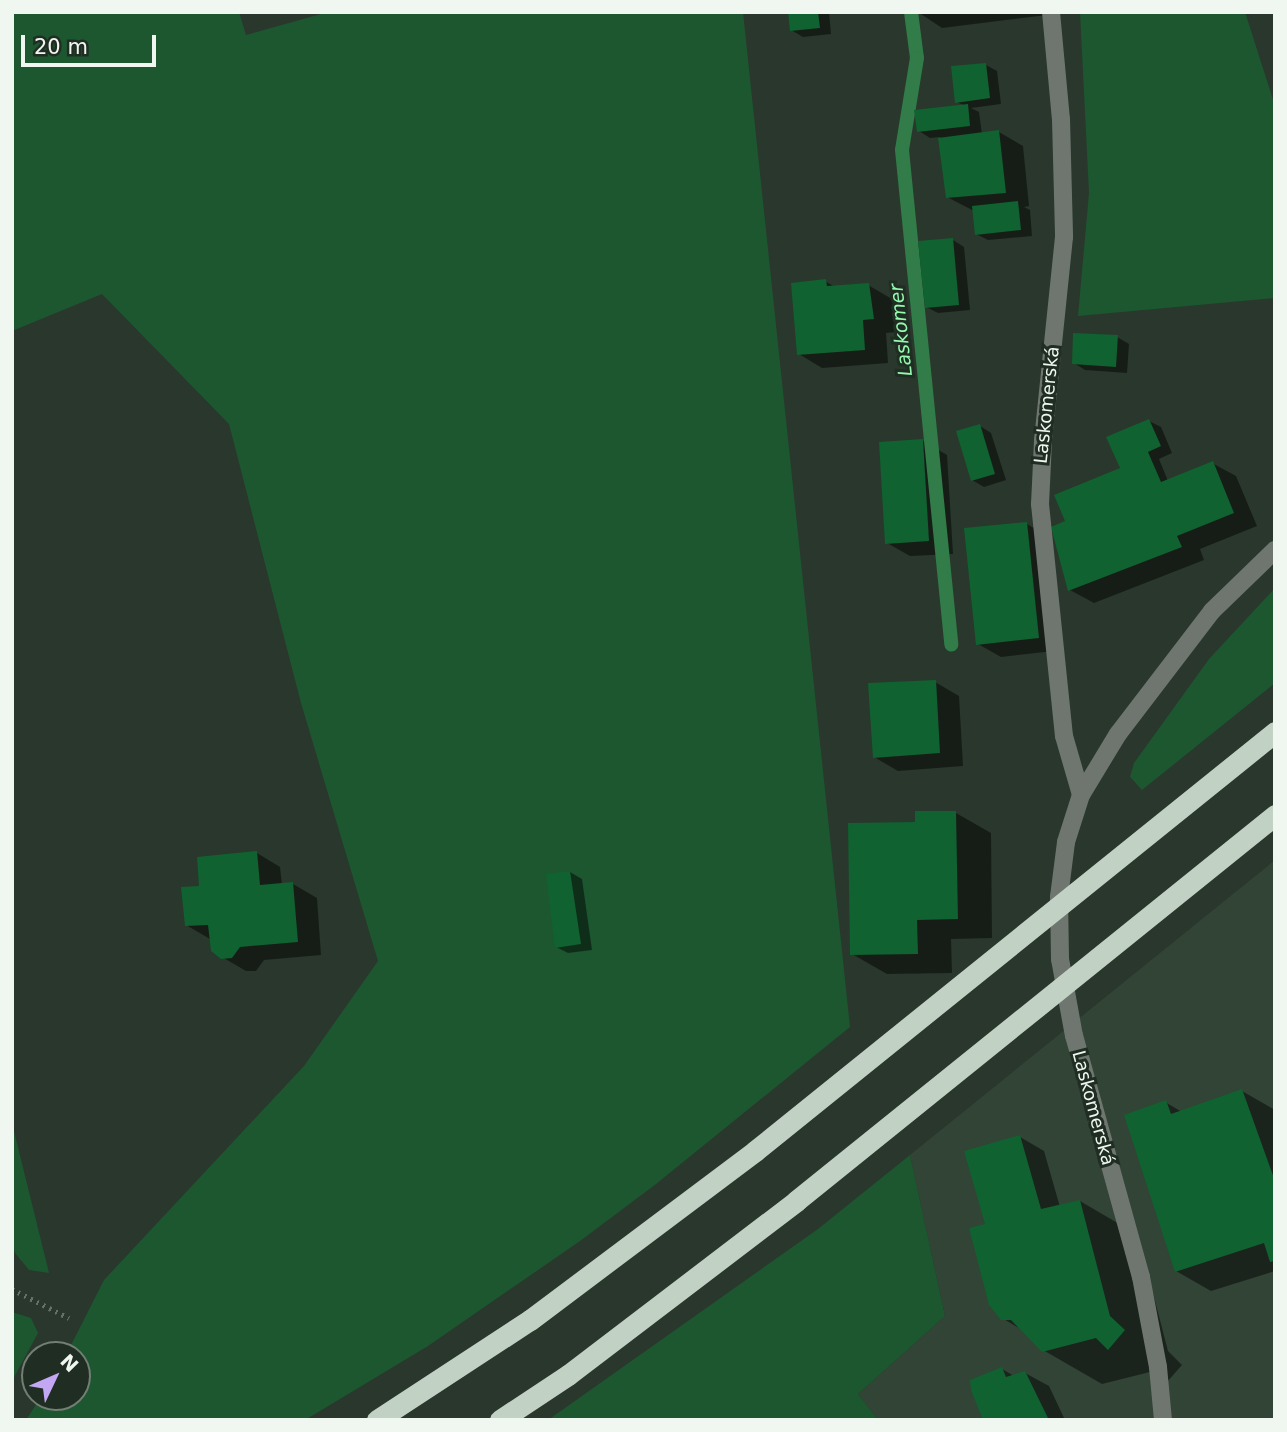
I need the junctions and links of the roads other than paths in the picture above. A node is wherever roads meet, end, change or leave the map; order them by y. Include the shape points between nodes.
1 (1051, 12) edge
2 (1275, 550) edge
3 (1275, 733) edge
4 (1082, 795) junction
5 (1275, 815) edge
6 (377, 1420) edge
7 (500, 1420) edge
8 (1163, 1420) edge

1 - 4 street, Laskomerská via 1061,119 1064,237 1040,504 1064,736
2 - 4 street, Laskomerská via 1212,611 1167,667 1118,734
3 - 6 highway, bridge via 755,1151 530,1320
4 - 8 street, Laskomerská via 1066,842 1059,897 1060,959 1074,1037 1141,1277
5 - 7 highway, bridge via 796,1201 568,1375

